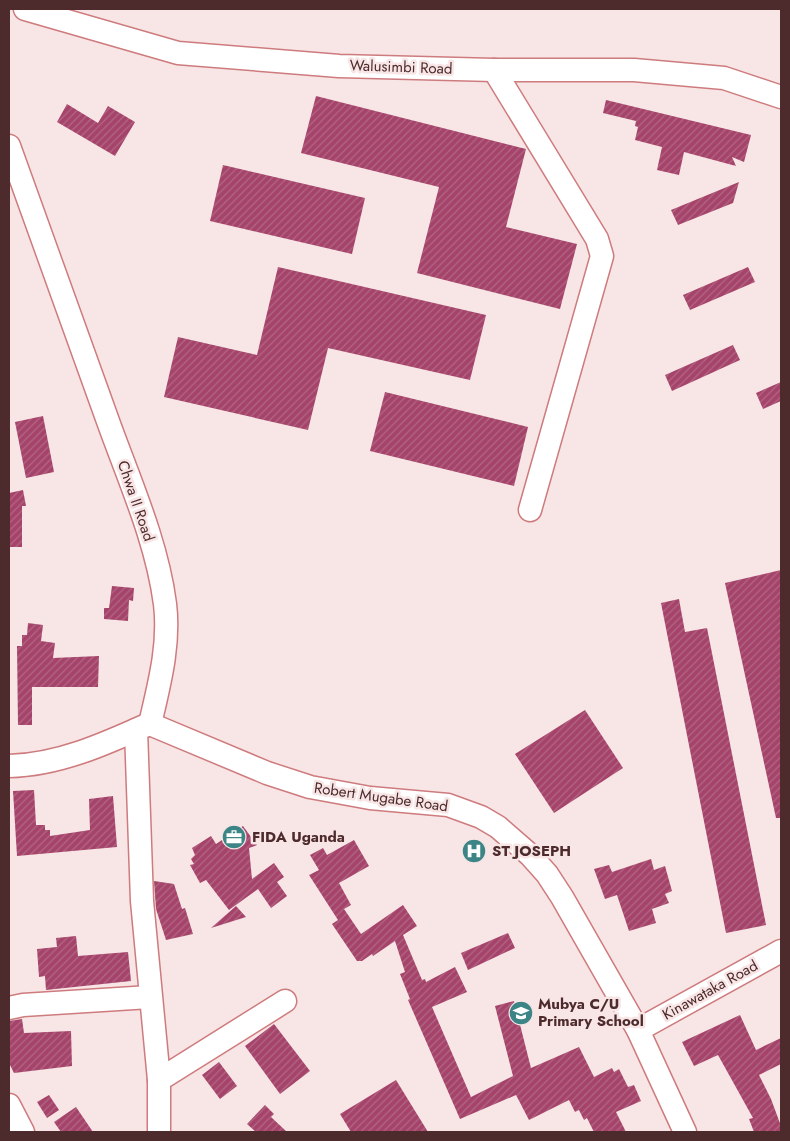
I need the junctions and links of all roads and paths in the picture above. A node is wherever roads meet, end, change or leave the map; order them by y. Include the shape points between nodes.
1 (25, 9) edge
2 (494, 70) junction
3 (781, 97) edge
4 (9, 146) edge
5 (530, 510) dead end
6 (143, 727) junction
7 (9, 766) edge
8 (781, 951) edge
9 (150, 997) junction
10 (285, 1001) dead end
11 (9, 1008) edge
12 (638, 1030) junction
13 (159, 1080) junction
14 (9, 1105) edge
15 (22, 1132) edge
16 (159, 1132) edge
17 (685, 1132) edge

1 - 2 street, Walusimbi Road via 178,52 339,66
2 - 3 street, Walusimbi Road via 634,70 715,78
2 - 5 street via 597,240 602,256
4 - 6 street, Chwa II Road via 141,512 160,577 165,606 163,664
6 - 7 street via 69,756
6 - 9 street, Chwa II Road via 142,901
6 - 12 street, Robert Mugabe Road via 310,787 370,798 448,805 498,827 547,874
8 - 12 street, Kinawataka Road
9 - 11 street
9 - 13 street, Chwa II Road
10 - 13 street
12 - 17 street, Robert Mugabe Road
13 - 16 street, Chwa II Road
14 - 15 street

